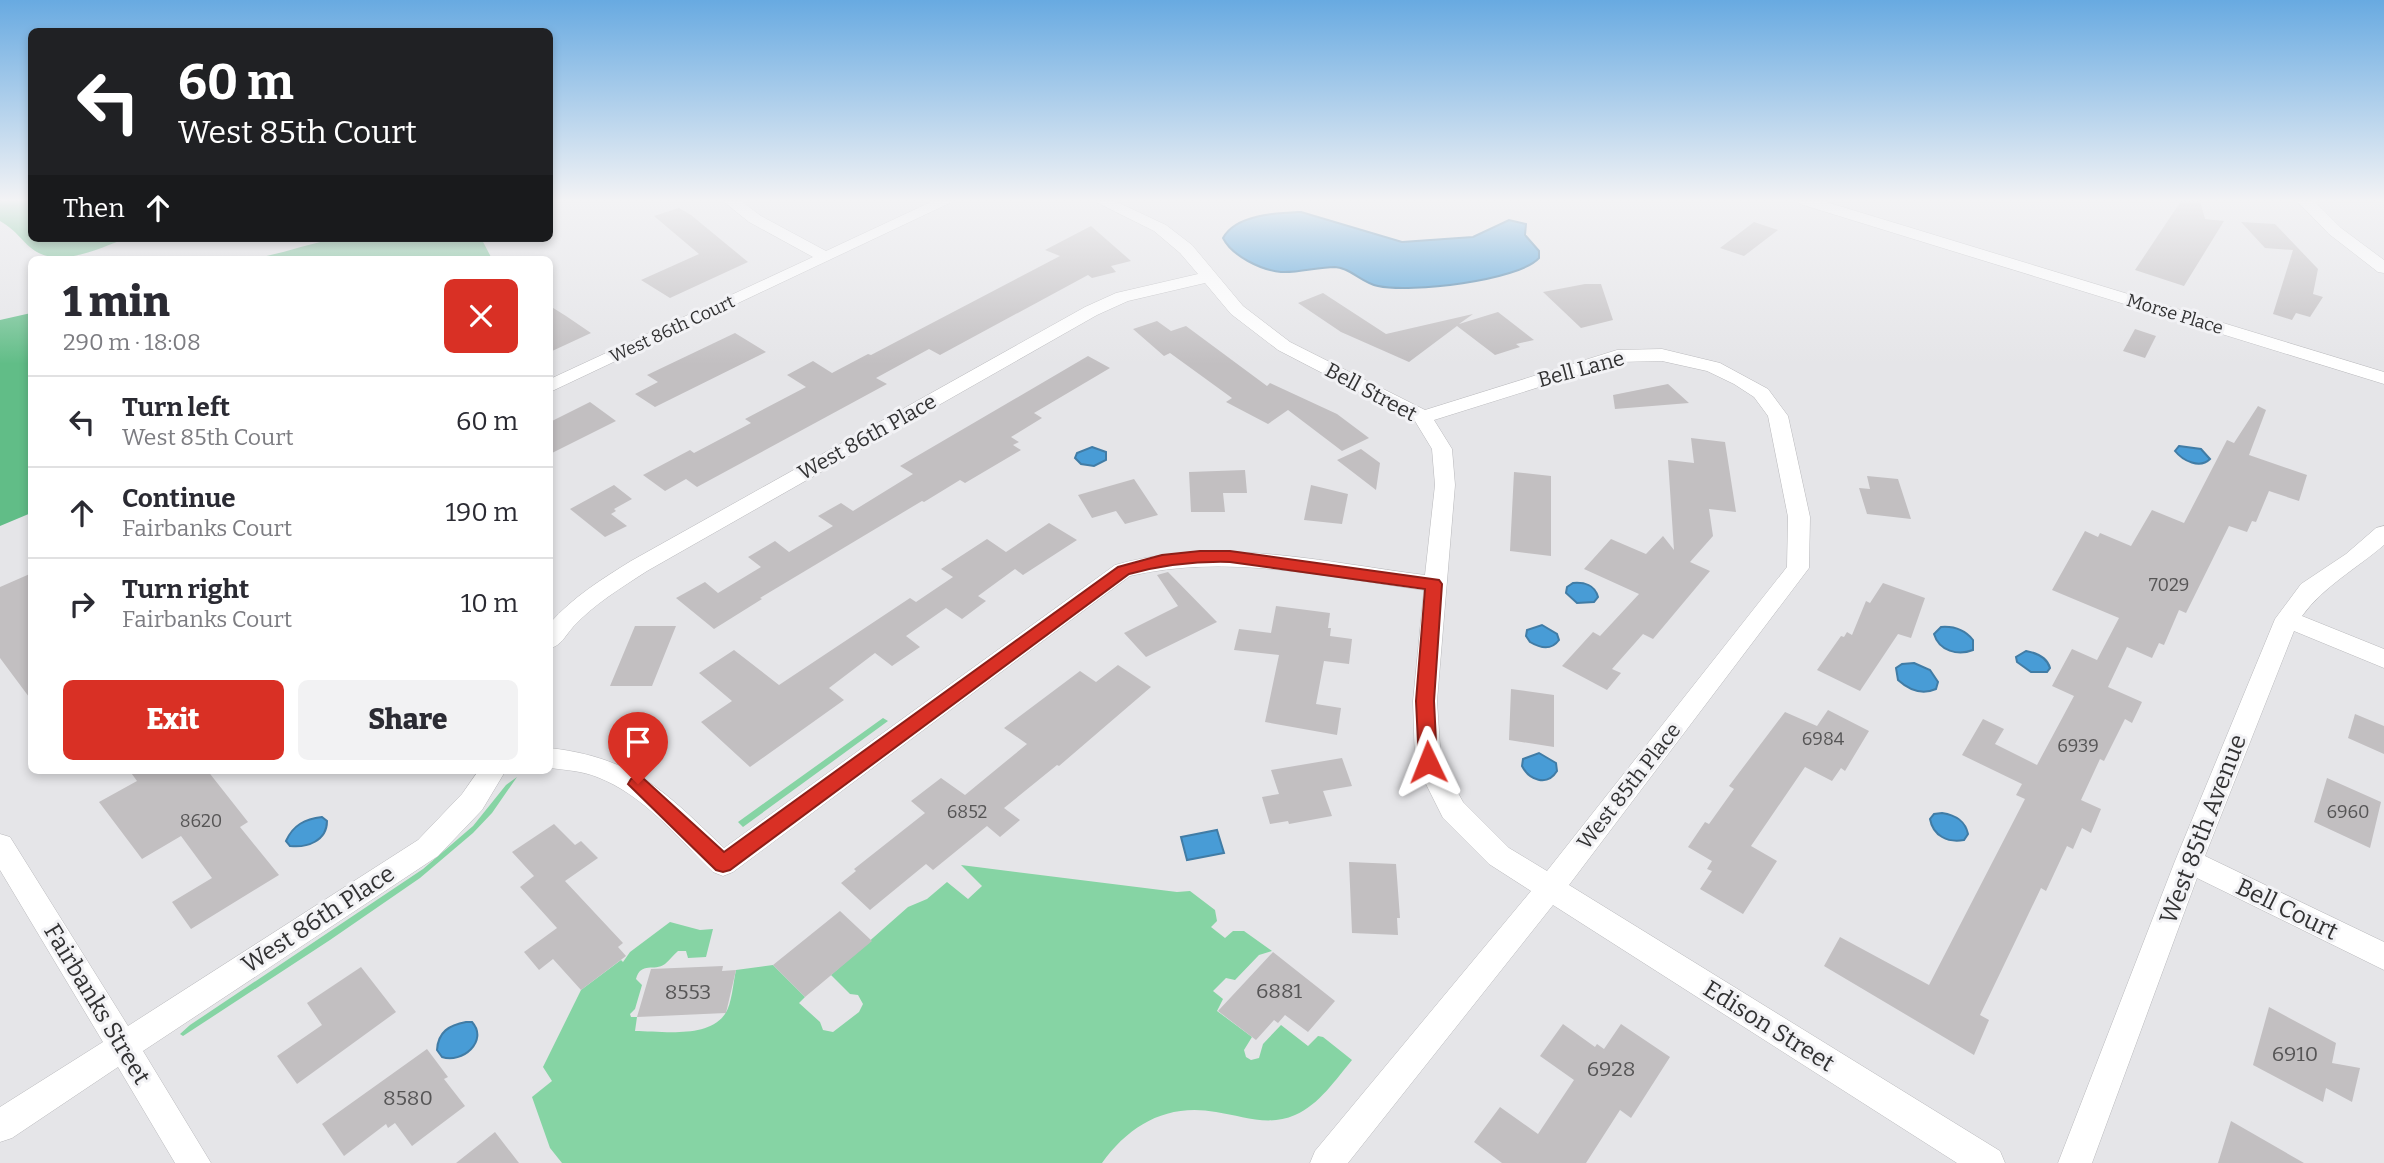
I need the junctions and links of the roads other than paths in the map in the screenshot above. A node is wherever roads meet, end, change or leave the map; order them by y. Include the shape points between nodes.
1 (823, 255) edge
2 (830, 255) edge
3 (1192, 255) edge
4 (1983, 255) edge
5 (2367, 255) edge
6 (826, 257) junction
7 (2384, 268) edge
8 (1208, 277) junction
9 (2384, 378) edge
10 (1741, 380) joint
11 (553, 385) edge
12 (1423, 417) junction
13 (2384, 533) edge
14 (1434, 584) junction
15 (2287, 618) junction
16 (553, 629) edge
17 (2384, 659) edge
18 (553, 758) edge
19 (490, 774) edge
20 (0, 845) edge
21 (2189, 861) junction
22 (1550, 888) junction
23 (2384, 957) edge
24 (122, 1046) junction
25 (0, 1126) edge
26 (194, 1163) edge
27 (1327, 1163) edge
28 (1988, 1163) edge
29 (2075, 1163) edge

1 - 6 street
2 - 6 street, West 86th Court
3 - 8 street, Bell Street
4 - 9 street, Morse Place
5 - 7 street
6 - 11 street, West 86th Court
8 - 12 street, Bell Street via 1237,310 1284,346
8 - 16 street, West 86th Place via 1122,298 1091,311 639,566
10 - 12 street, Bell Lane via 1687,359 1617,356
10 - 22 street, West 85th Place via 1760,393 1778,416 1799,517 1798,568
12 - 14 street, Bell Street via 1442,449 1443,461
13 - 15 street, West 85th Avenue via 2309,590
14 - 18 street via 1230,557 1166,560 1123,570 723,864 638,784 614,771
14 - 22 street, Bell Street via 1425,701 1428,762 1453,810 1499,856
15 - 17 street
15 - 21 street, West 85th Avenue
19 - 24 street, West 86th Place via 472,802 428,848
20 - 24 street, Fairbanks Street
21 - 23 street, Bell Court
21 - 29 street, West 85th Avenue
22 - 27 street, West 85th Place
22 - 28 street, Edison Street
24 - 25 street, West 86th Place
24 - 26 street, Fairbanks Street

